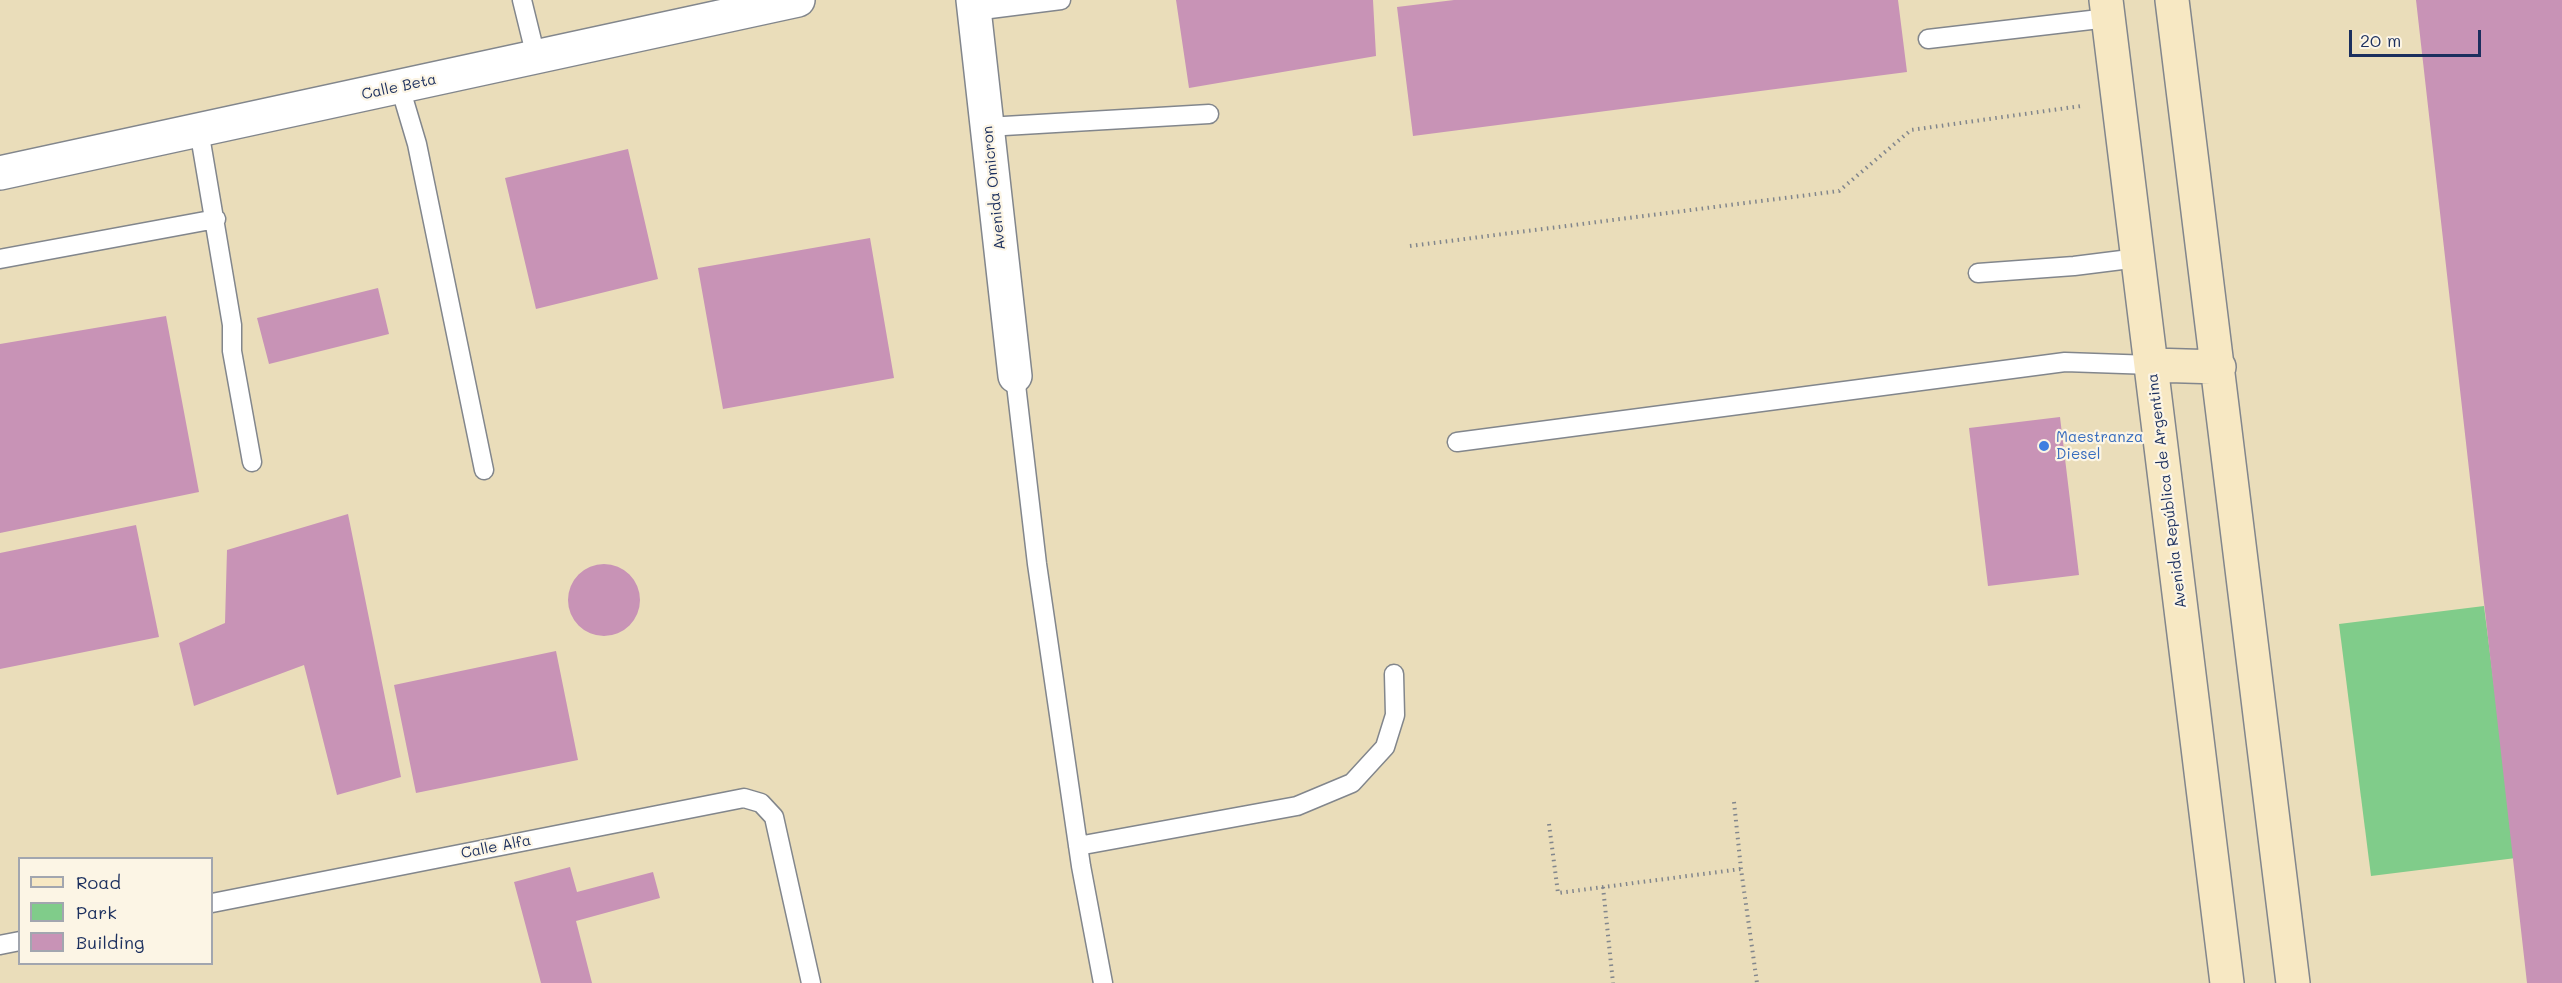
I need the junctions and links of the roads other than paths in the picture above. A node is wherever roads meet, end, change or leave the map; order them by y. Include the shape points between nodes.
1 (522, 0) edge
2 (798, 0) edge
3 (1060, 0) edge
4 (2172, 0) edge
5 (974, 5) edge
6 (2107, 9) edge
7 (1928, 39) dead end
8 (536, 57) junction
9 (400, 87) junction
10 (1209, 114) dead end
11 (987, 127) junction
12 (199, 130) junction
13 (0, 173) edge
14 (216, 219) junction
15 (2138, 258) junction
16 (0, 259) edge
17 (1978, 273) dead end
18 (2152, 365) junction
19 (2219, 367) junction
20 (1015, 376) joint
21 (1457, 442) dead end
22 (252, 462) dead end
23 (484, 470) dead end
24 (1394, 674) dead end
25 (1078, 846) junction
26 (213, 903) edge
27 (18, 941) edge
28 (0, 945) edge
29 (811, 983) edge
30 (1103, 983) edge
31 (2227, 983) edge
32 (2293, 983) edge

1 - 8 lane
2 - 8 street, Calle Beta
3 - 5 lane
4 - 19 main road
5 - 11 street, Avenida Omicron
6 - 7 lane
6 - 15 main road, Avenida República de Argentina
8 - 9 street, Calle Beta
9 - 12 street, Calle Beta
9 - 23 lane via 417,144
10 - 11 lane
11 - 20 street, Avenida Omicron
12 - 13 street, Calle Beta
12 - 14 lane
14 - 16 lane
14 - 22 lane via 232,325 232,351
15 - 17 lane
15 - 18 main road, Avenida República de Argentina
18 - 19 main road
18 - 21 lane via 2065,362
18 - 31 main road, Avenida República de Argentina
19 - 32 main road
20 - 25 lane via 1037,564
24 - 25 lane via 1395,715 1384,747 1352,783 1297,806
25 - 30 lane
26 - 29 lane, Calle Alfa via 744,798 761,803 774,817
27 - 28 lane

